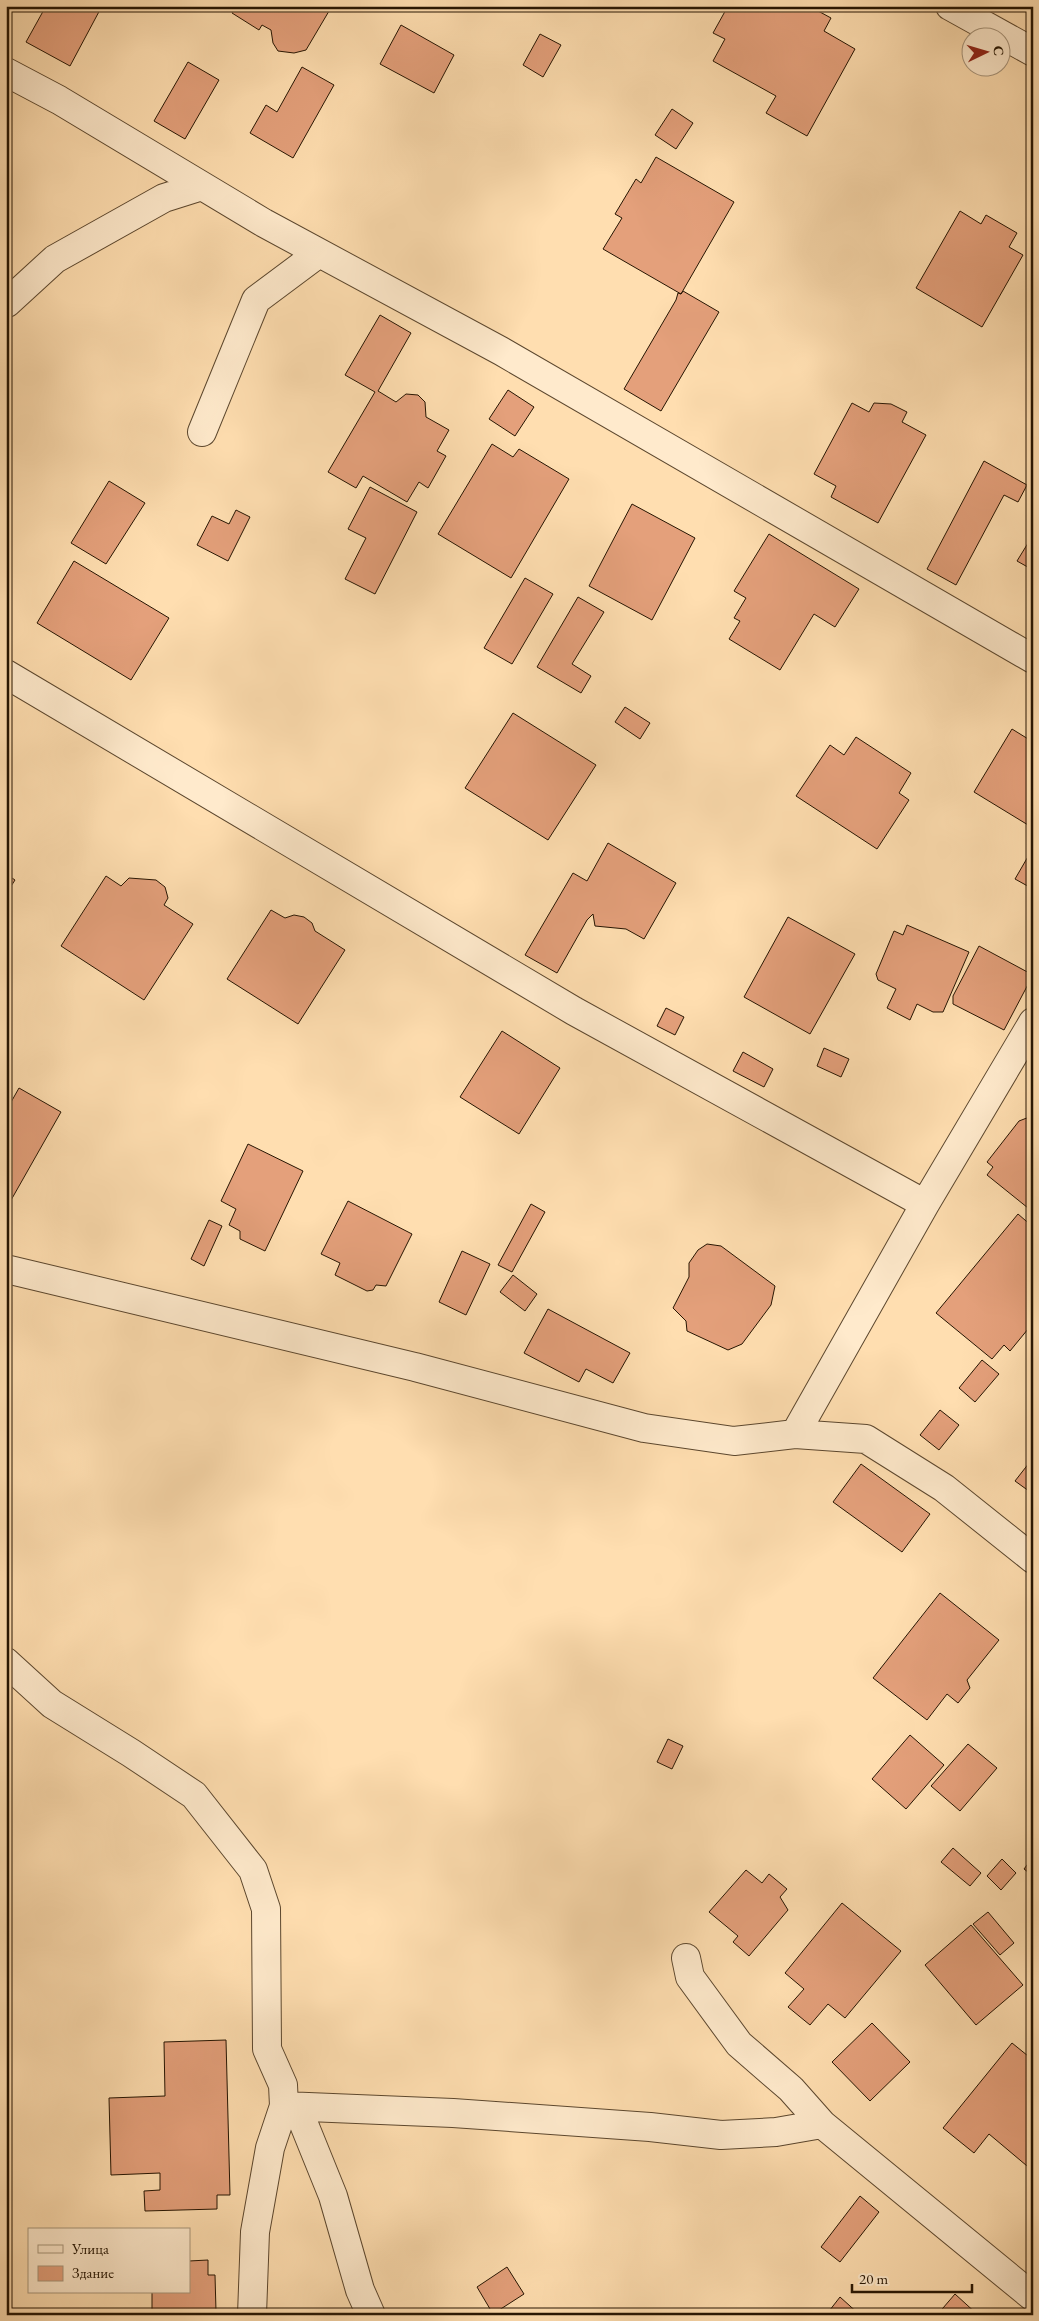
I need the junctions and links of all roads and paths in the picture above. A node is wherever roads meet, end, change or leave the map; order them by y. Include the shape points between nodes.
1 (950, 6) edge
2 (1033, 52) edge
3 (6, 72) edge
4 (202, 186) junction
5 (319, 253) junction
6 (7, 303) edge
7 (202, 432) dead end
8 (1033, 659) edge
9 (6, 674) edge
10 (1033, 1022) edge
11 (924, 1204) junction
12 (6, 1270) edge
13 (795, 1434) junction
14 (1033, 1559) edge
15 (6, 1662) edge
16 (686, 1958) dead end
17 (290, 2106) junction
18 (822, 2124) junction
19 (1033, 2297) edge
20 (252, 2315) edge
21 (371, 2315) edge

1 - 2 street
3 - 4 street via 60,100
4 - 5 street
4 - 6 street via 164,198 63,254
5 - 7 street via 256,300
5 - 8 street via 501,351
9 - 11 street via 574,1011
10 - 11 street
11 - 13 street
12 - 13 street via 415,1367 644,1428 734,1441
13 - 14 street via 866,1439 944,1488
15 - 17 street via 52,1704 194,1795 253,1870 266,1910 267,2049
16 - 18 street via 690,1977 739,2044 792,2089
17 - 18 street via 453,2113 721,2135 776,2132
17 - 20 street via 270,2148 255,2232
17 - 21 street via 333,2196 360,2290
18 - 19 street

